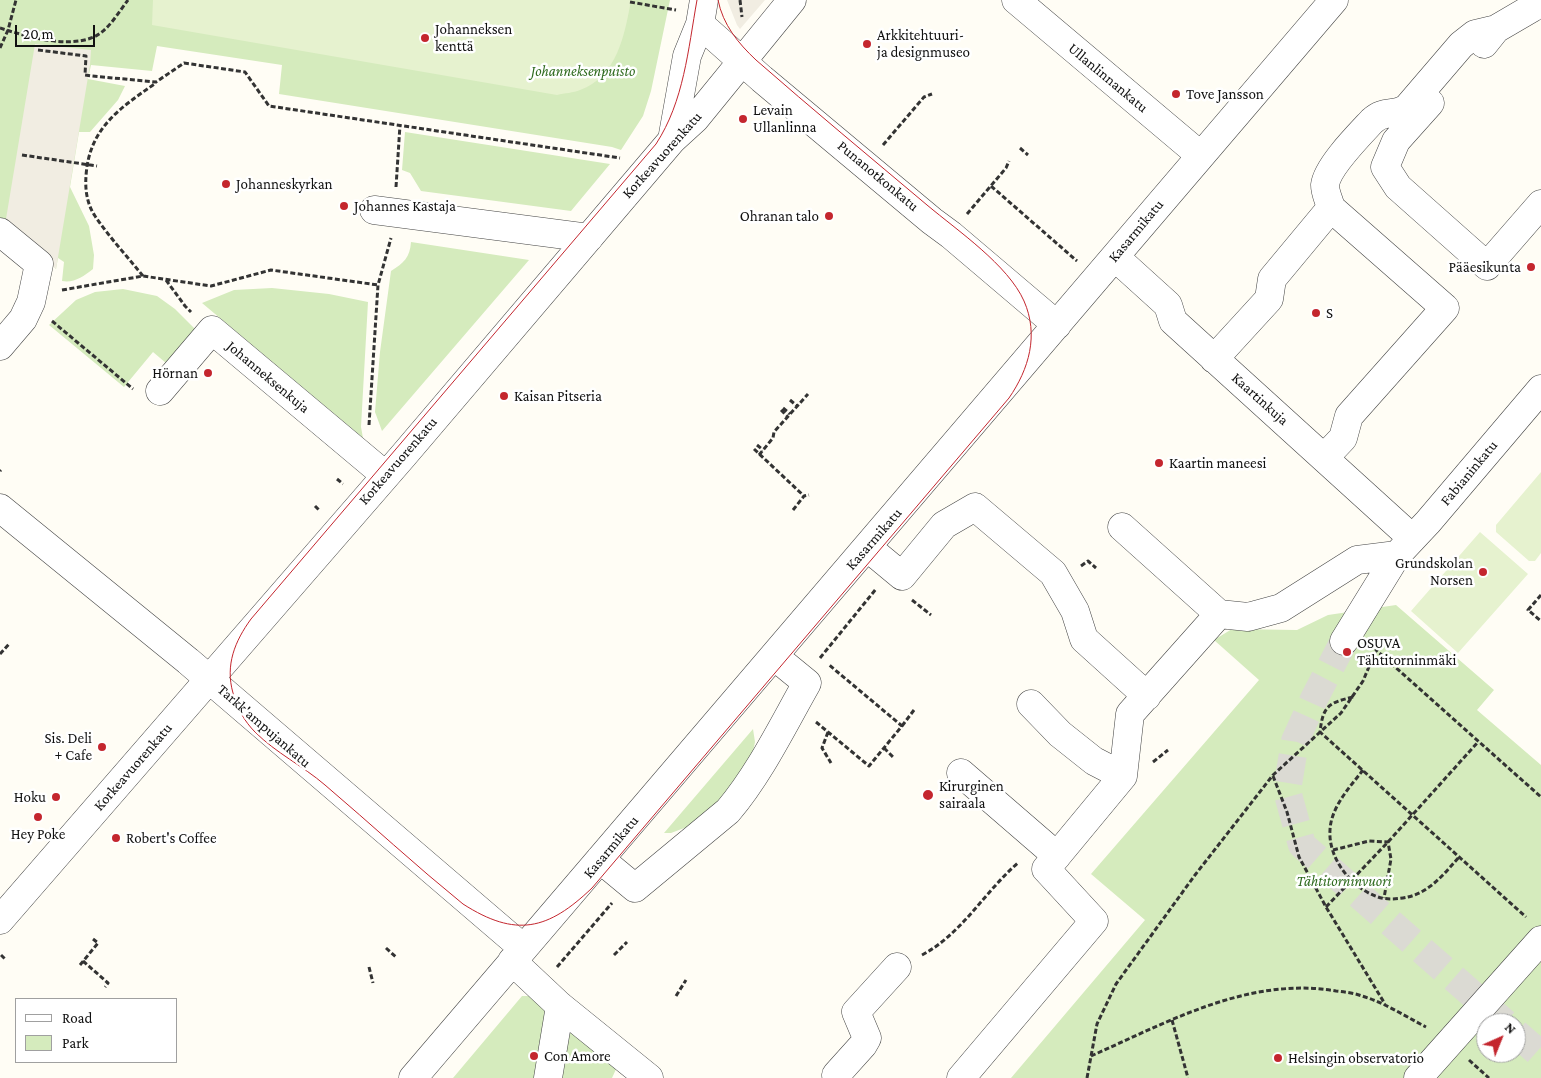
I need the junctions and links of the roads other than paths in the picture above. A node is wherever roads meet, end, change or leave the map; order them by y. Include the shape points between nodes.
1 (792, 0) edge
2 (1016, 0) edge
3 (1334, 0) edge
4 (1537, 8) edge
5 (702, 12) edge
6 (1496, 30) junction
7 (743, 62) junction
8 (672, 140) junction
9 (1200, 155) junction
10 (1541, 204) edge
11 (1331, 208) junction
12 (384, 212) road end
13 (0, 232) edge
14 (589, 238) junction
15 (1115, 257) junction
16 (1057, 325) junction
17 (0, 346) edge
18 (1214, 359) junction
19 (1541, 389) edge
20 (160, 391) road end
21 (1325, 458) junction
22 (386, 475) junction
23 (0, 508) edge
24 (1122, 527) dead end
25 (867, 547) junction
26 (1405, 547) junction
27 (1219, 614) junction
28 (1344, 642) tunnel mouth
29 (774, 656) junction
30 (210, 679) junction
31 (1146, 696) junction
32 (1031, 704) dead end
33 (961, 773) dead end
34 (1123, 776) junction
35 (600, 859) junction
36 (1053, 860) junction
37 (0, 920) edge
38 (1534, 929) edge
39 (518, 954) junction
40 (897, 967) dead end
41 (560, 1006) junction
42 (413, 1078) edge
43 (548, 1078) edge
44 (649, 1078) edge
45 (838, 1078) edge
46 (961, 1078) edge
47 (1418, 1078) edge

1 - 7 street, Korkeavuorenkatu
2 - 9 street, Ullanlinnankatu
3 - 9 street, Kasarmikatu
4 - 6 street
5 - 7 street, Punanotkonkatu
5 - 8 street via 687,56
6 - 10 street via 1396,141 1385,167 1398,187 1487,266
6 - 11 street via 1475,34 1461,45 1407,108 1398,114 1378,115 1372,121 1330,170 1325,186
7 - 8 street, Korkeavuorenkatu via 695,119
7 - 16 street, Punanotkonkatu
8 - 14 street, Korkeavuorenkatu
9 - 15 street, Kasarmikatu
11 - 18 street via 1272,279 1269,299
11 - 21 street via 1445,308 1349,416 1343,438
12 - 14 street
13 - 17 street via 38,264 32,302 23,319
14 - 22 street, Korkeavuorenkatu
15 - 16 street, Kasarmikatu
15 - 18 street, Kaartinkuja via 1168,305 1172,321
16 - 25 street, Kasarmikatu
18 - 21 street, Kaartinkuja
19 - 26 street, Fabianinkatu
20 - 22 street, Johanneksenkuja via 212,330
21 - 26 street, Kaartinkuja
22 - 30 street, Korkeavuorenkatu
23 - 30 street, Tarkk'ampujankatu
24 - 27 street
25 - 29 street, Kasarmikatu
25 - 31 street via 902,576 944,525 975,506 1052,573 1075,611 1084,639
26 - 27 street via 1357,560 1281,608 1248,617
26 - 28 street, Fabianinkatu
27 - 31 street
29 - 35 street, Kasarmikatu
29 - 35 street via 804,681 740,797 635,888
30 - 37 street, Korkeavuorenkatu
30 - 39 street, Tarkk'ampujankatu
31 - 34 street via 1130,714
32 - 34 street via 1060,734 1094,761
33 - 36 street
34 - 36 street
35 - 39 street, Kasarmikatu
36 - 46 street via 1046,869 1094,921
38 - 47 street via 1449,1043
39 - 41 street, Tarkk'ampujankatu
39 - 42 street, Kasarmikatu
40 - 45 street via 856,1012 866,1038 836,1075
41 - 43 street
41 - 44 street, Tarkk'ampujankatu

